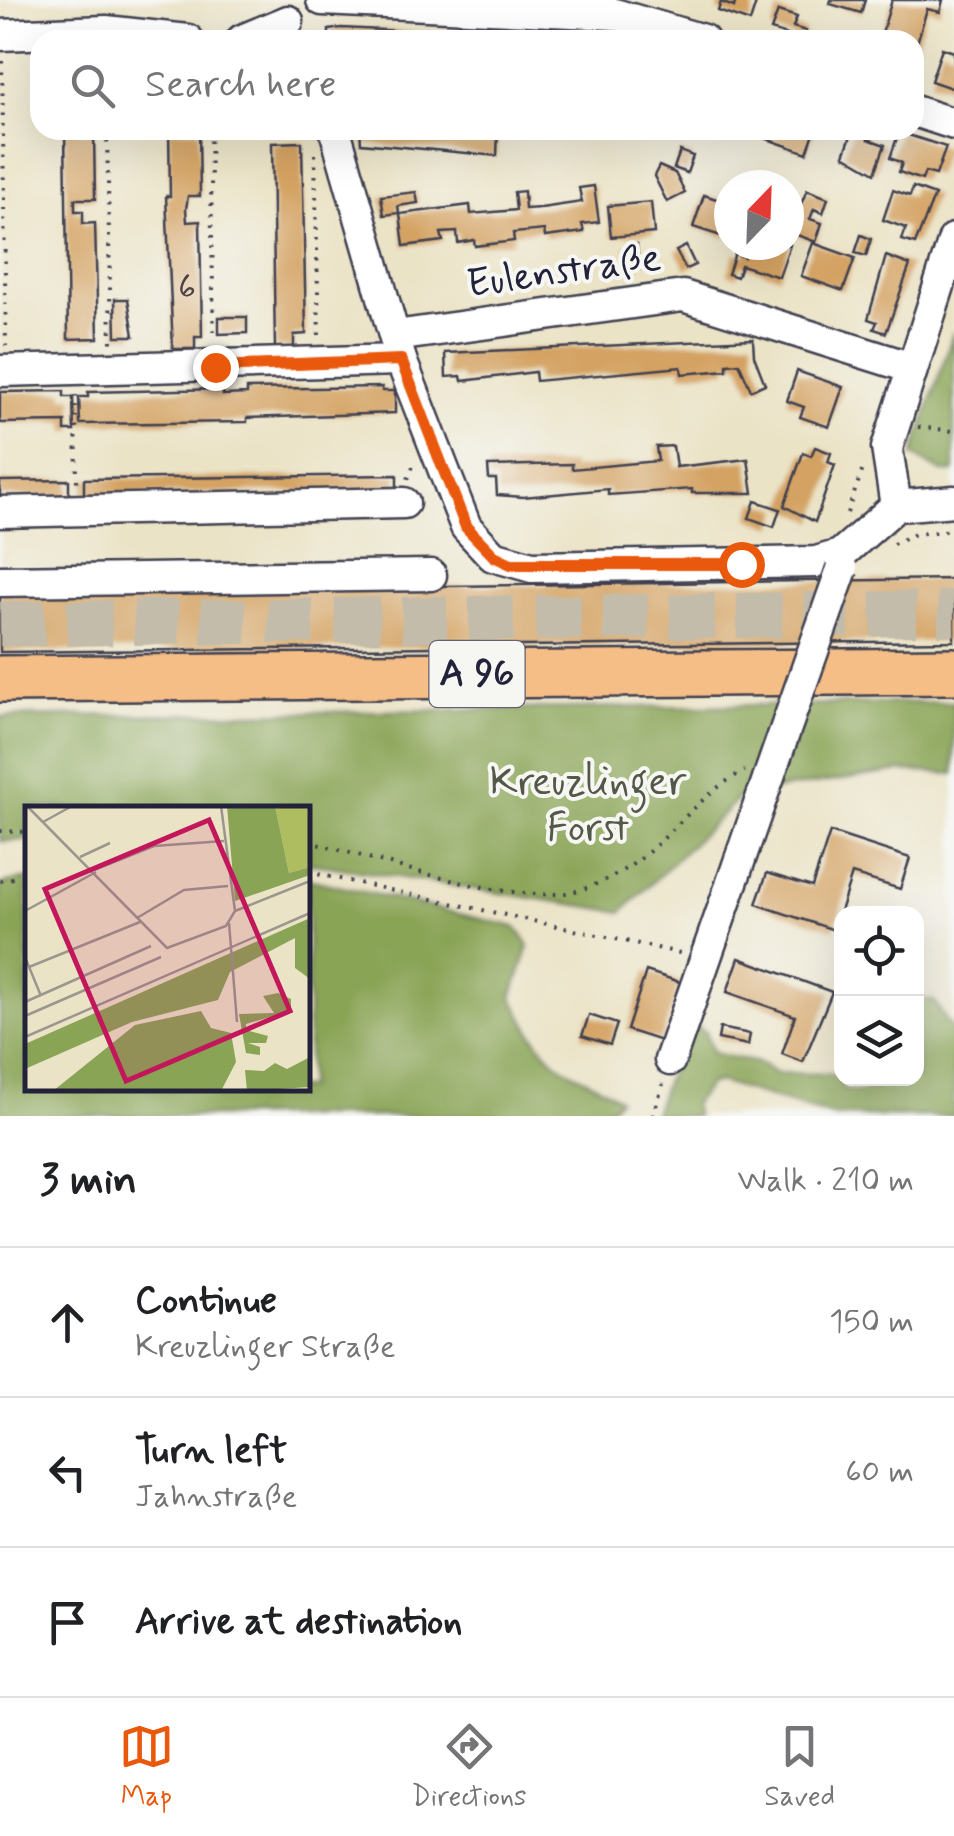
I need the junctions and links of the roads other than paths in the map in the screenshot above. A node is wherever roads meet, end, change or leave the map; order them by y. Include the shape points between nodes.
1 (319, 0) edge
2 (286, 16) edge
3 (260, 30) edge
4 (669, 30) edge
5 (30, 34) edge
6 (1, 35) edge
7 (924, 114) edge
8 (954, 124) edge
9 (337, 140) edge
10 (954, 239) edge
11 (398, 348) junction
12 (912, 368) junction
13 (3, 371) edge
14 (404, 503) road end
15 (896, 506) junction
16 (0, 512) edge
17 (951, 515) edge
18 (847, 553) junction
19 (431, 575) dead end
20 (0, 581) edge
21 (954, 670) edge
22 (0, 680) edge
23 (670, 1060) road end

1 - 2 street
1 - 4 street via 614,14
2 - 3 street
5 - 6 street
7 - 8 street
9 - 11 street
10 - 12 street
11 - 12 street, Eulenstraße via 683,296
11 - 13 street, Eulenstraße via 320,364
11 - 18 street via 466,527 511,564 816,562
12 - 15 street via 887,448
14 - 16 street
15 - 17 street
15 - 18 street
18 - 23 street, bridge
19 - 20 street
21 - 22 highway, A 96

